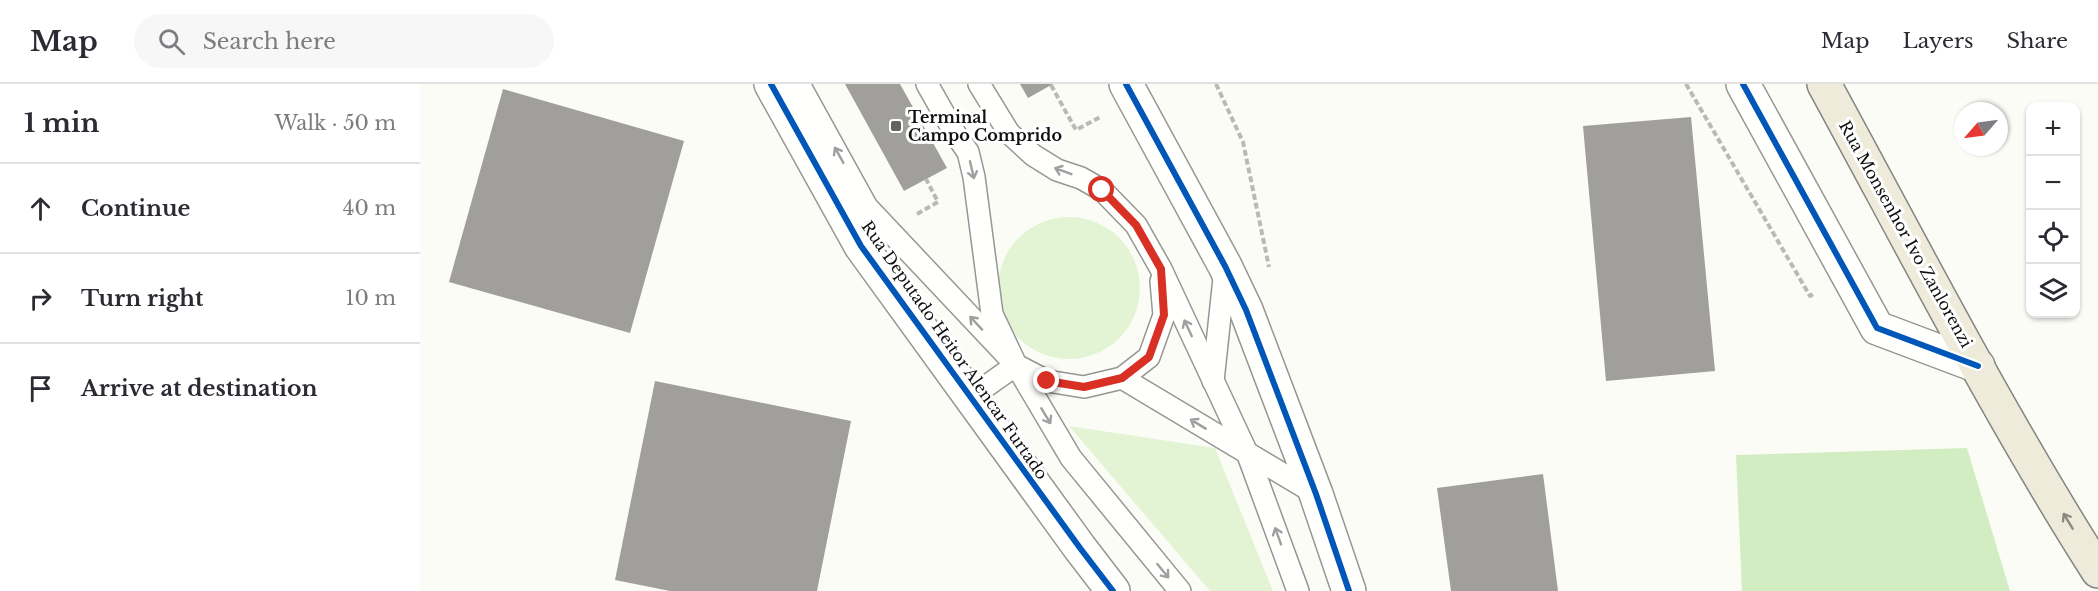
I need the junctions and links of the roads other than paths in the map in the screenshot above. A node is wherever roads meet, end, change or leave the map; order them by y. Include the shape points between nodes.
1 (771, 84) edge
2 (799, 84) edge
3 (927, 84) edge
4 (980, 84) edge
5 (1743, 84) edge
6 (1824, 84) edge
7 (1131, 92) edge
8 (1225, 266) junction
9 (1161, 269) junction
10 (1016, 365) junction
11 (1978, 366) junction
12 (1122, 378) junction
13 (1213, 381) junction
14 (971, 398) junction
15 (1248, 454) junction
16 (1316, 494) junction
17 (2098, 571) edge
18 (1113, 591) edge
19 (1180, 591) edge
20 (1298, 591) edge
21 (1349, 591) edge

1 - 14 street, Rua Deputado Heitor Alencar Furtado via 861,246
10 -> 2 lane via 867,207
3 -> 10 lane via 968,152 992,314
9 -> 4 lane via 1136,225 1102,190 1057,170 1009,133
5 - 11 street via 1877,328
6 - 11 main road, Rua Monsenhor Ivo Zanlorenzi
7 - 8 street
8 - 13 lane
8 - 16 street
9 - 12 lane via 1164,315 1149,357
13 -> 9 lane
10 - 12 lane via 1047,381 1084,387
10 - 14 lane
10 -> 19 lane via 1071,458
17 -> 11 main road, Rua Monsenhor Ivo Zanlorenzi
15 -> 12 lane
13 - 15 lane
14 - 18 street, Rua Deputado Heitor Alencar Furtado
15 - 16 lane
20 -> 15 lane
16 - 21 street

